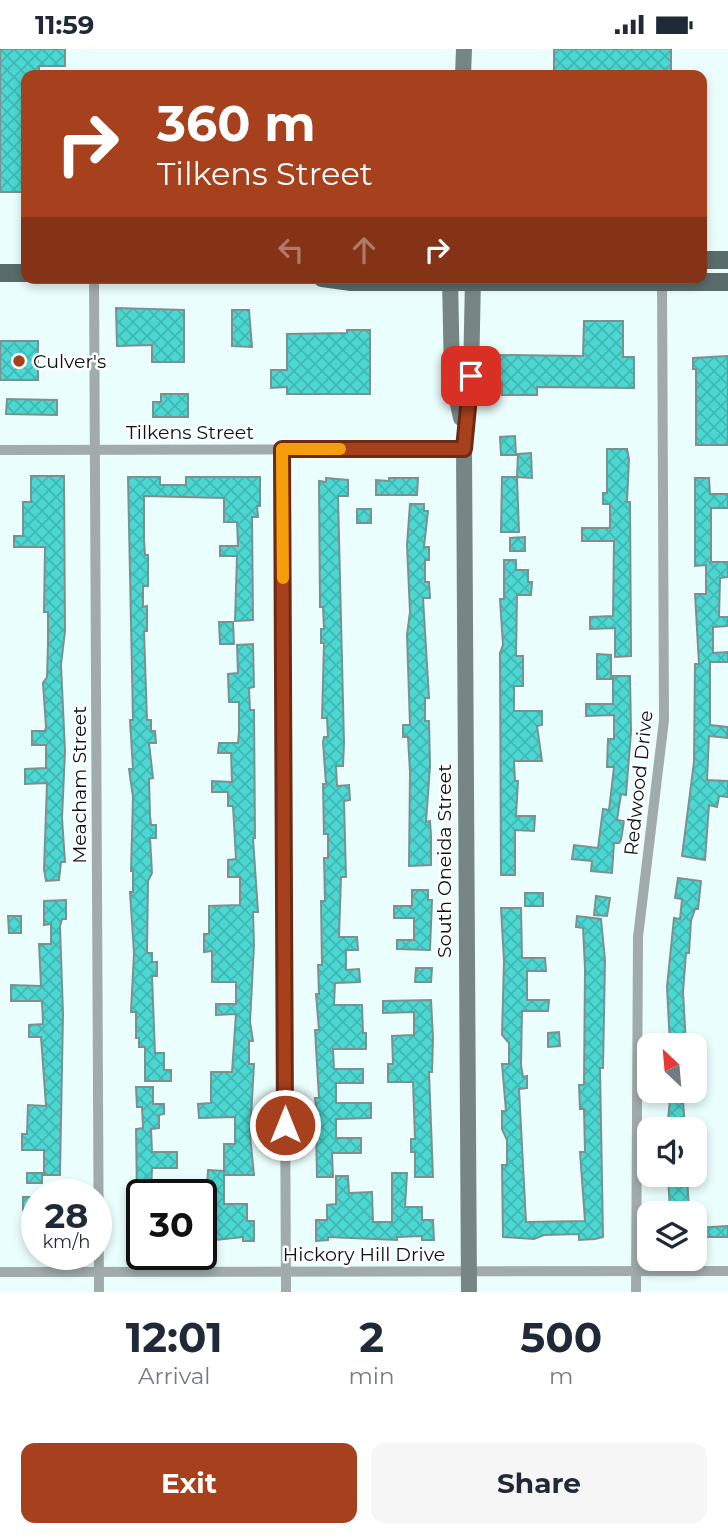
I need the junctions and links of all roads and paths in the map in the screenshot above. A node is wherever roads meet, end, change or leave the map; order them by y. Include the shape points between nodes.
1 (464, 49) edge
2 (463, 70) edge
3 (707, 260) edge
4 (728, 260) edge
5 (0, 272) edge
6 (21, 272) edge
7 (707, 281) edge
8 (728, 282) edge
9 (94, 284) edge
10 (450, 284) edge
11 (473, 284) edge
12 (662, 284) edge
13 (464, 431) junction
14 (95, 449) junction
15 (282, 449) junction
16 (464, 449) junction
17 (0, 450) edge
18 (636, 1270) junction
19 (728, 1271) edge
20 (0, 1272) edge
21 (98, 1272) junction
22 (286, 1272) junction
23 (469, 1272) junction
24 (99, 1292) edge
25 (286, 1292) edge
26 (469, 1292) edge
27 (636, 1292) edge

1 - 2 street
3 - 4 main road
5 - 6 main road
7 - 8 main road
9 - 14 street, Meacham Street
10 - 13 street, South Oneida Street via 452,377
11 - 13 street, South Oneida Street via 471,376
12 - 18 street, Redwood Drive via 664,720 638,937
13 - 16 street, South Oneida Street
14 - 15 street, Tilkens Street
14 - 17 street, Tilkens Street
14 - 21 street, Meacham Street
15 - 16 street, Tilkens Street
15 - 22 street
16 - 23 street, South Oneida Street
18 - 19 street, Hickory Hill Drive
18 - 23 street, Hickory Hill Drive
18 - 27 street, Redwood Drive
20 - 21 street, Hickory Hill Drive
21 - 22 street, Hickory Hill Drive
21 - 24 street, Meacham Street
22 - 23 street, Hickory Hill Drive
22 - 25 street
23 - 26 street, South Oneida Street

